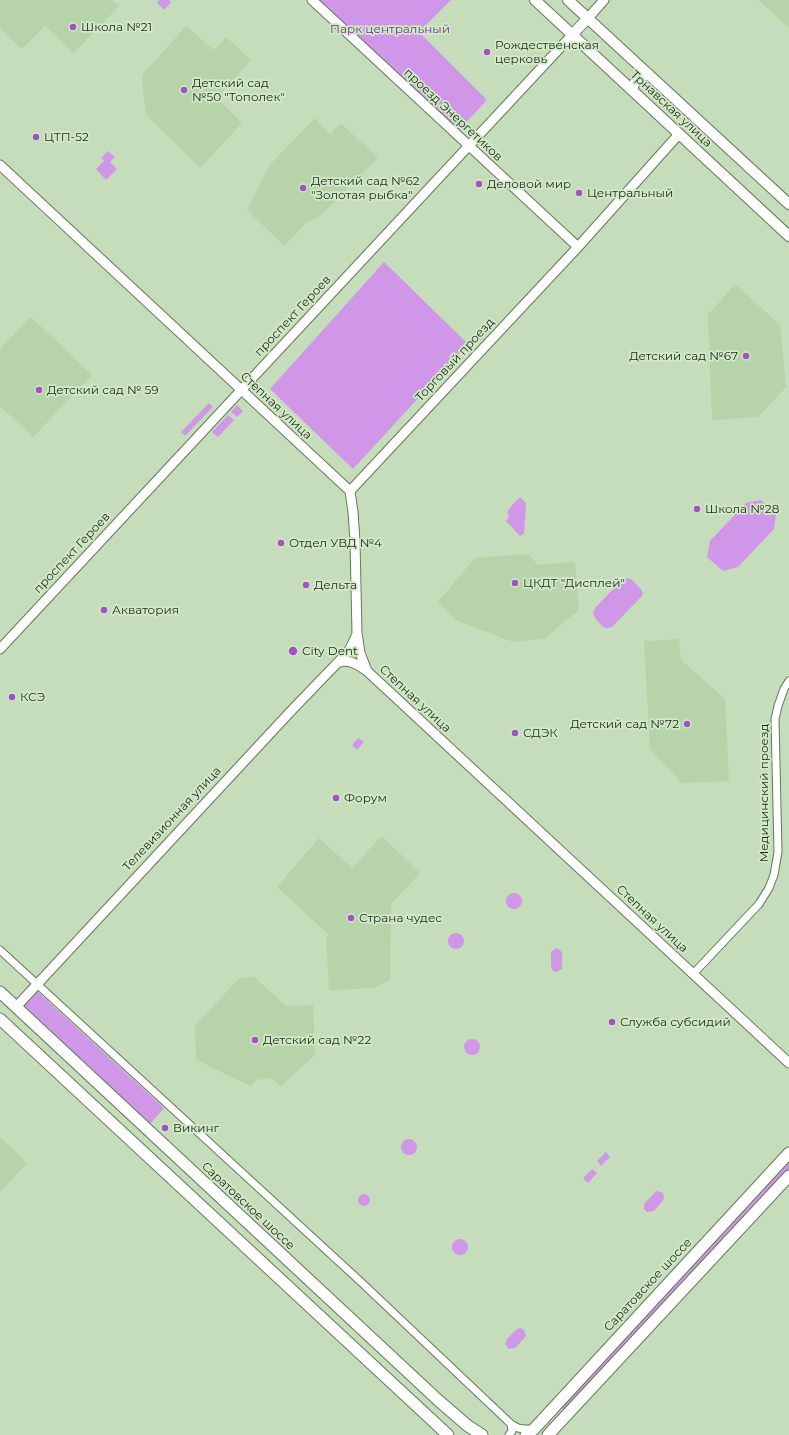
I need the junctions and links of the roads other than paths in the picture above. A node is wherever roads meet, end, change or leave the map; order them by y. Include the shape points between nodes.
1 (312, 0) edge
2 (534, 0) edge
3 (568, 0) edge
4 (604, 0) edge
5 (588, 18) junction
6 (572, 35) junction
7 (649, 75) junction
8 (633, 91) junction
9 (679, 134) junction
10 (469, 146) junction
11 (0, 164) edge
12 (789, 204) edge
13 (789, 236) edge
14 (578, 247) junction
15 (242, 390) junction
16 (350, 491) junction
17 (358, 632) junction
18 (0, 649) edge
19 (337, 663) junction
20 (367, 671) junction
21 (789, 681) edge
22 (0, 950) edge
23 (693, 974) junction
24 (38, 985) junction
25 (0, 992) edge
26 (16, 1007) junction
27 (1, 1020) edge
28 (789, 1063) edge
29 (789, 1153) edge
30 (789, 1176) edge
31 (444, 1405) junction
32 (553, 1407) junction
33 (564, 1417) junction
34 (431, 1420) junction
35 (511, 1424) junction
36 (530, 1432) edge
37 (448, 1435) edge
38 (482, 1435) edge
39 (509, 1435) edge
40 (548, 1435) edge

1 - 10 street, проезд Энергетиков
2 - 6 main road, Трнавская улица
3 - 5 main road, Трнавская улица
4 - 5 street, проспект Героев
5 - 6 main road, проспект Героев
5 - 7 main road, Трнавская улица
6 - 8 main road, Трнавская улица
6 - 10 street, проспект Героев
7 - 8 main road via 637,79
7 - 12 main road, Трнавская улица
8 - 9 main road, Трнавская улица
9 - 13 main road, Трнавская улица
9 - 14 street, Торговый проезд
10 - 14 street, проезд Энергетиков
10 - 15 street, проспект Героев
11 - 15 street, Степная улица
14 - 16 street, Торговый проезд
15 - 16 street, Степная улица
15 - 18 street, проспект Героев
16 - 17 street, Степная улица via 355,541
17 - 19 street, Телевизионная улица via 350,649
17 - 20 street, Степная улица via 360,653
19 - 20 street via 351,662
19 - 24 street, Телевизионная улица via 194,814
20 - 23 street, Степная улица
21 - 23 street, Медицинский проезд via 775,719 778,845 774,875 759,904
22 - 24 street
23 - 28 street, Степная улица
24 - 26 street, Телевизионная улица
24 - 35 street via 361,1282
25 - 26 main road, Саратовское шоссе
26 - 27 main road, Телевизионная улица
26 - 31 main road, Саратовское шоссе
27 - 34 main road
29 - 32 main road, Саратовское шоссе
30 - 33 main road
31 - 34 main road
31 - 38 main road, Саратовское шоссе
32 - 33 main road
32 - 36 main road, Саратовское шоссе
33 - 40 main road
34 - 37 main road
35 - 36 street
35 - 39 street via 512,1431

